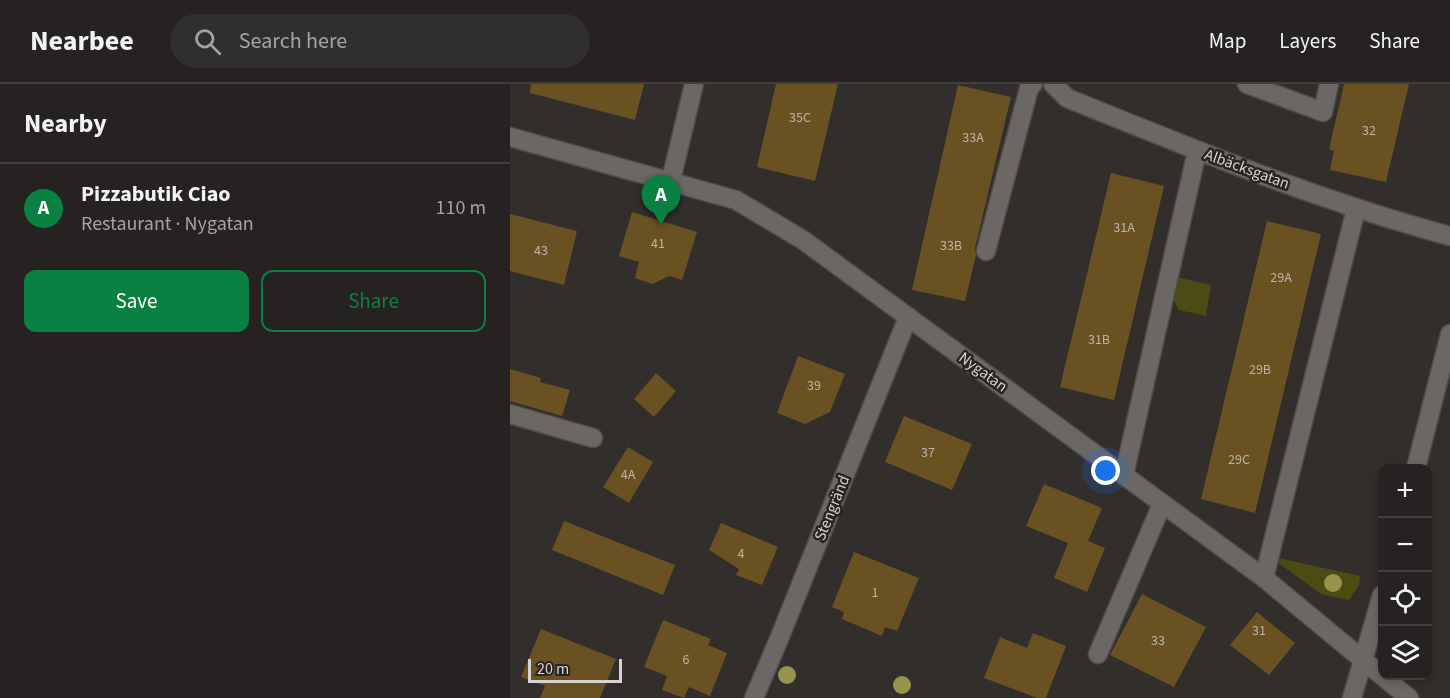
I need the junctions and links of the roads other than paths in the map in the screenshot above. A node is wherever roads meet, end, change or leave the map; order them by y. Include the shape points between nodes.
1 (694, 84) edge
2 (1033, 84) edge
3 (1053, 84) edge
4 (1247, 84) edge
5 (1329, 84) edge
6 (510, 137) edge
7 (1197, 151) junction
8 (671, 180) junction
9 (1356, 209) junction
10 (1450, 236) edge
11 (986, 251) dead end
12 (908, 317) junction
13 (1450, 334) edge
14 (510, 414) edge
15 (593, 438) dead end
16 (1417, 464) edge
17 (1124, 475) junction
18 (1162, 504) junction
19 (1264, 578) junction
20 (1378, 612) edge
21 (1098, 654) dead end
22 (1364, 661) junction
23 (753, 698) edge
24 (1352, 698) edge
25 (1409, 698) edge

1 - 8 street
2 - 11 street
3 - 7 street, Albäcksgatan via 1067,98
4 - 5 street via 1323,112
6 - 8 street, Nygatan
7 - 9 street, Albäcksgatan
7 - 17 street
8 - 12 street, Nygatan via 735,200 803,240
9 - 10 street, Albäcksgatan
9 - 19 street
12 - 17 street, Nygatan
12 - 23 street, Stengränd
13 - 16 street
14 - 15 street
17 - 18 street, Nygatan
18 - 19 street, Nygatan
18 - 21 street
19 - 22 street, Nygatan
20 - 22 street
22 - 24 street
22 - 25 street, Nygatan

